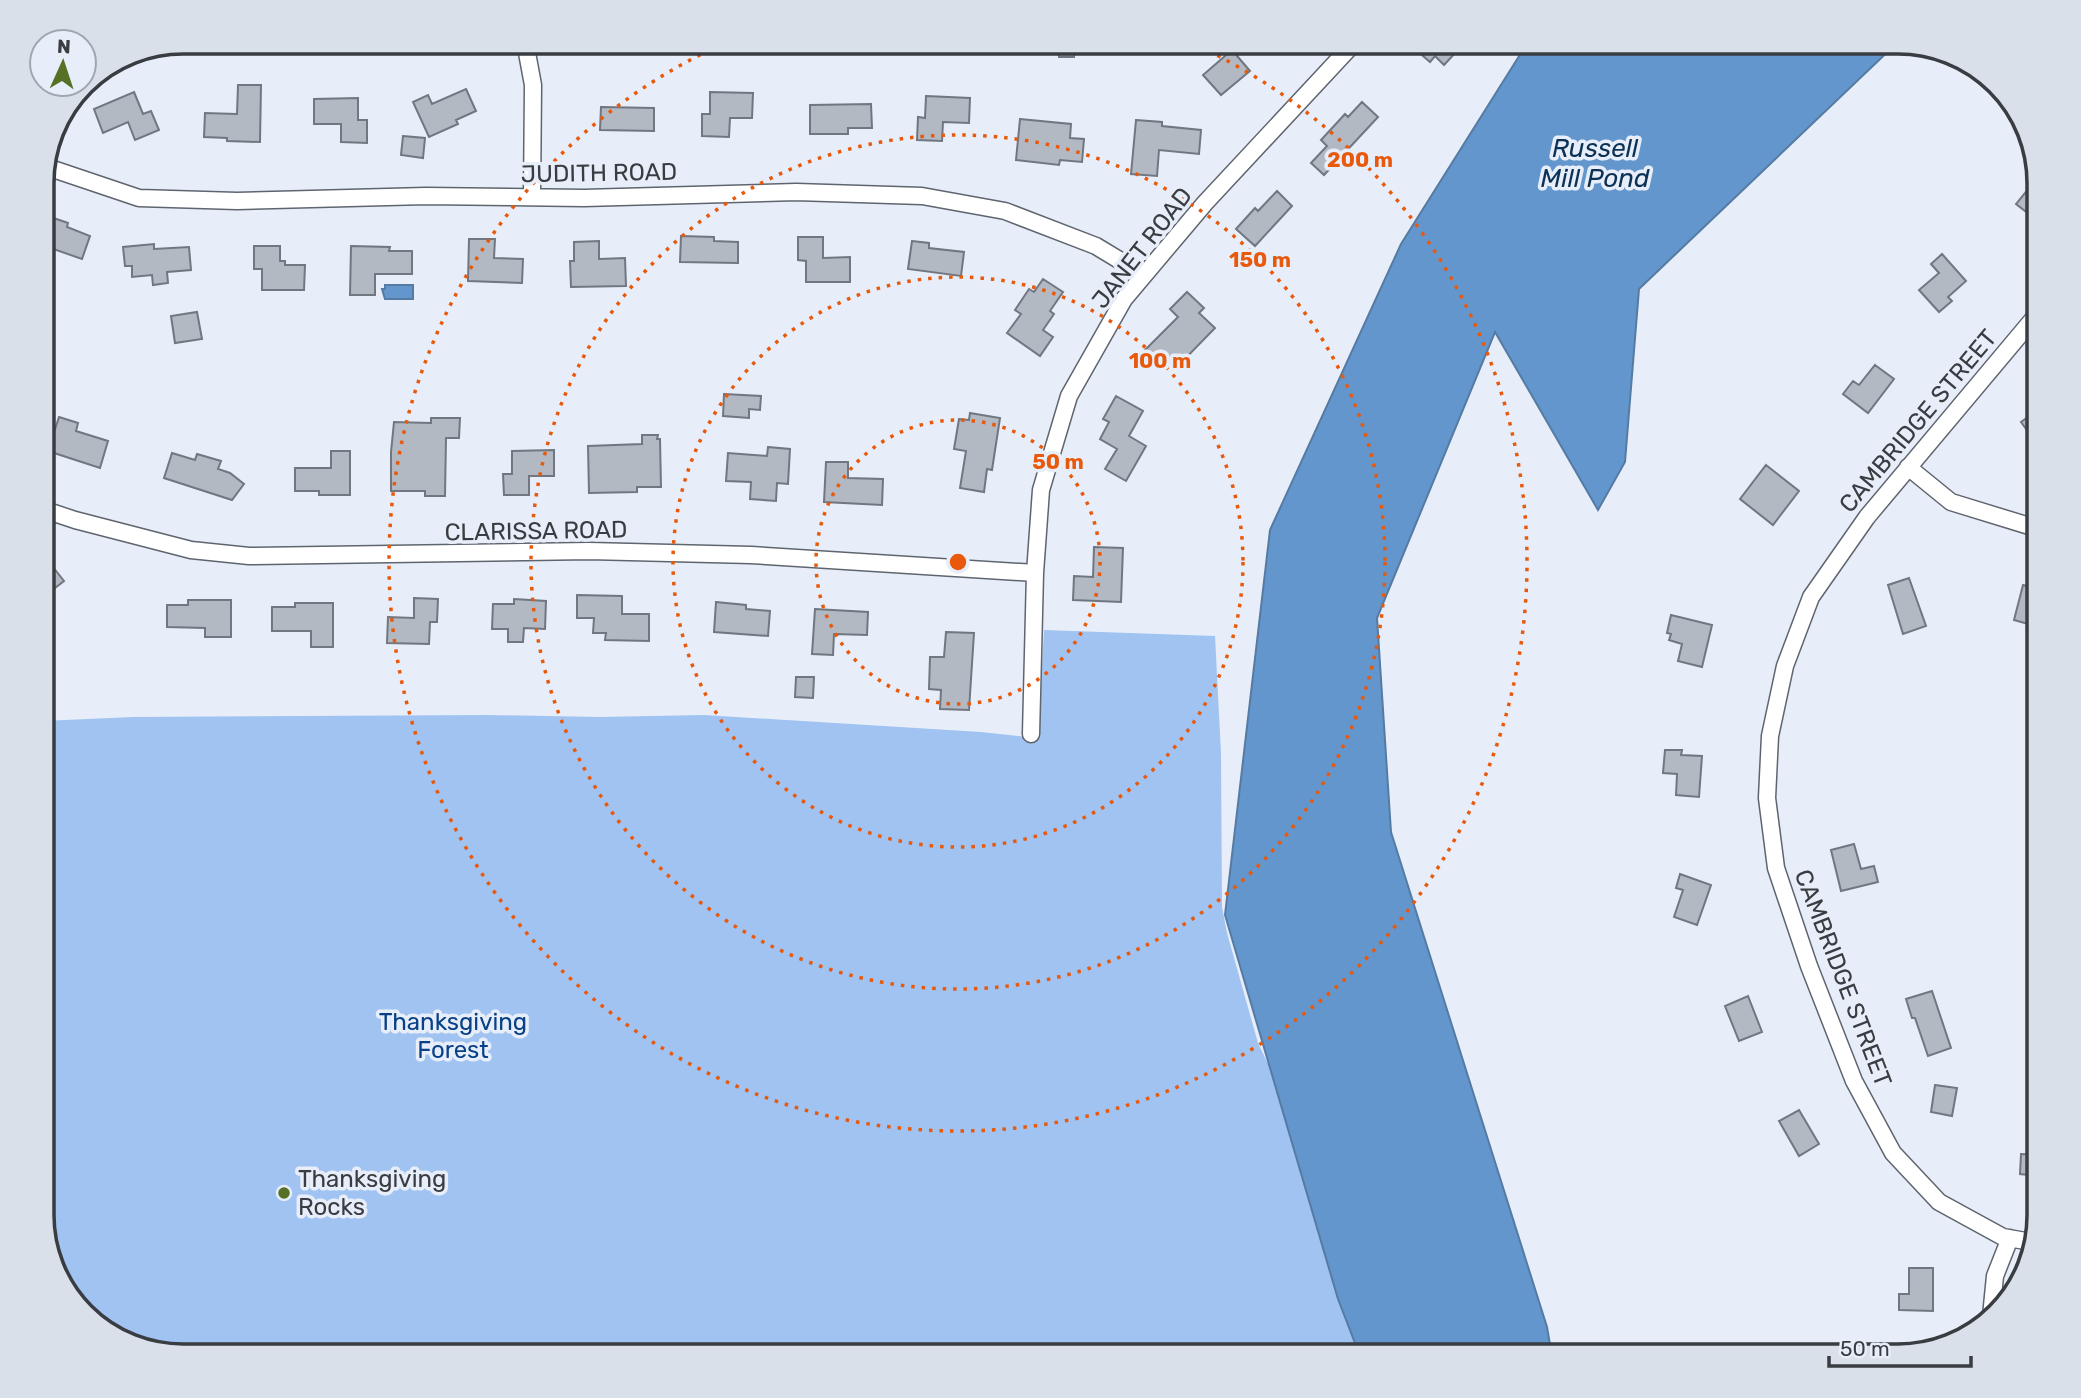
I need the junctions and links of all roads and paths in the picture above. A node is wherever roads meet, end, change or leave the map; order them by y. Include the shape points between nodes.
1 (1344, 54) edge
2 (527, 55) edge
3 (55, 170) edge
4 (532, 197) junction
5 (1144, 275) junction
6 (2027, 326) edge
7 (1908, 467) junction
8 (55, 513) edge
9 (2027, 524) edge
10 (1035, 573) junction
11 (1031, 734) dead end
12 (2010, 1238) junction
13 (2024, 1240) edge
14 (1992, 1303) edge

1 - 5 street, JANET ROAD
2 - 4 street via 533,85
3 - 4 street, JUDITH ROAD via 139,198
4 - 5 street, JUDITH ROAD via 796,192 922,196 1005,211 1096,246
5 - 10 street, JANET ROAD via 1124,299 1069,396 1041,490
6 - 7 street, CAMBRIDGE STREET
7 - 9 street via 1951,502
7 - 12 street, CAMBRIDGE STREET via 1811,597 1785,666 1770,736 1767,798 1776,868 1854,1081 1893,1153 1939,1202
8 - 10 street, CLARISSA ROAD via 191,550 249,556 589,551 724,554
10 - 11 street, JANET ROAD
12 - 13 street, CAMBRIDGE STREET
12 - 14 street via 1995,1276

